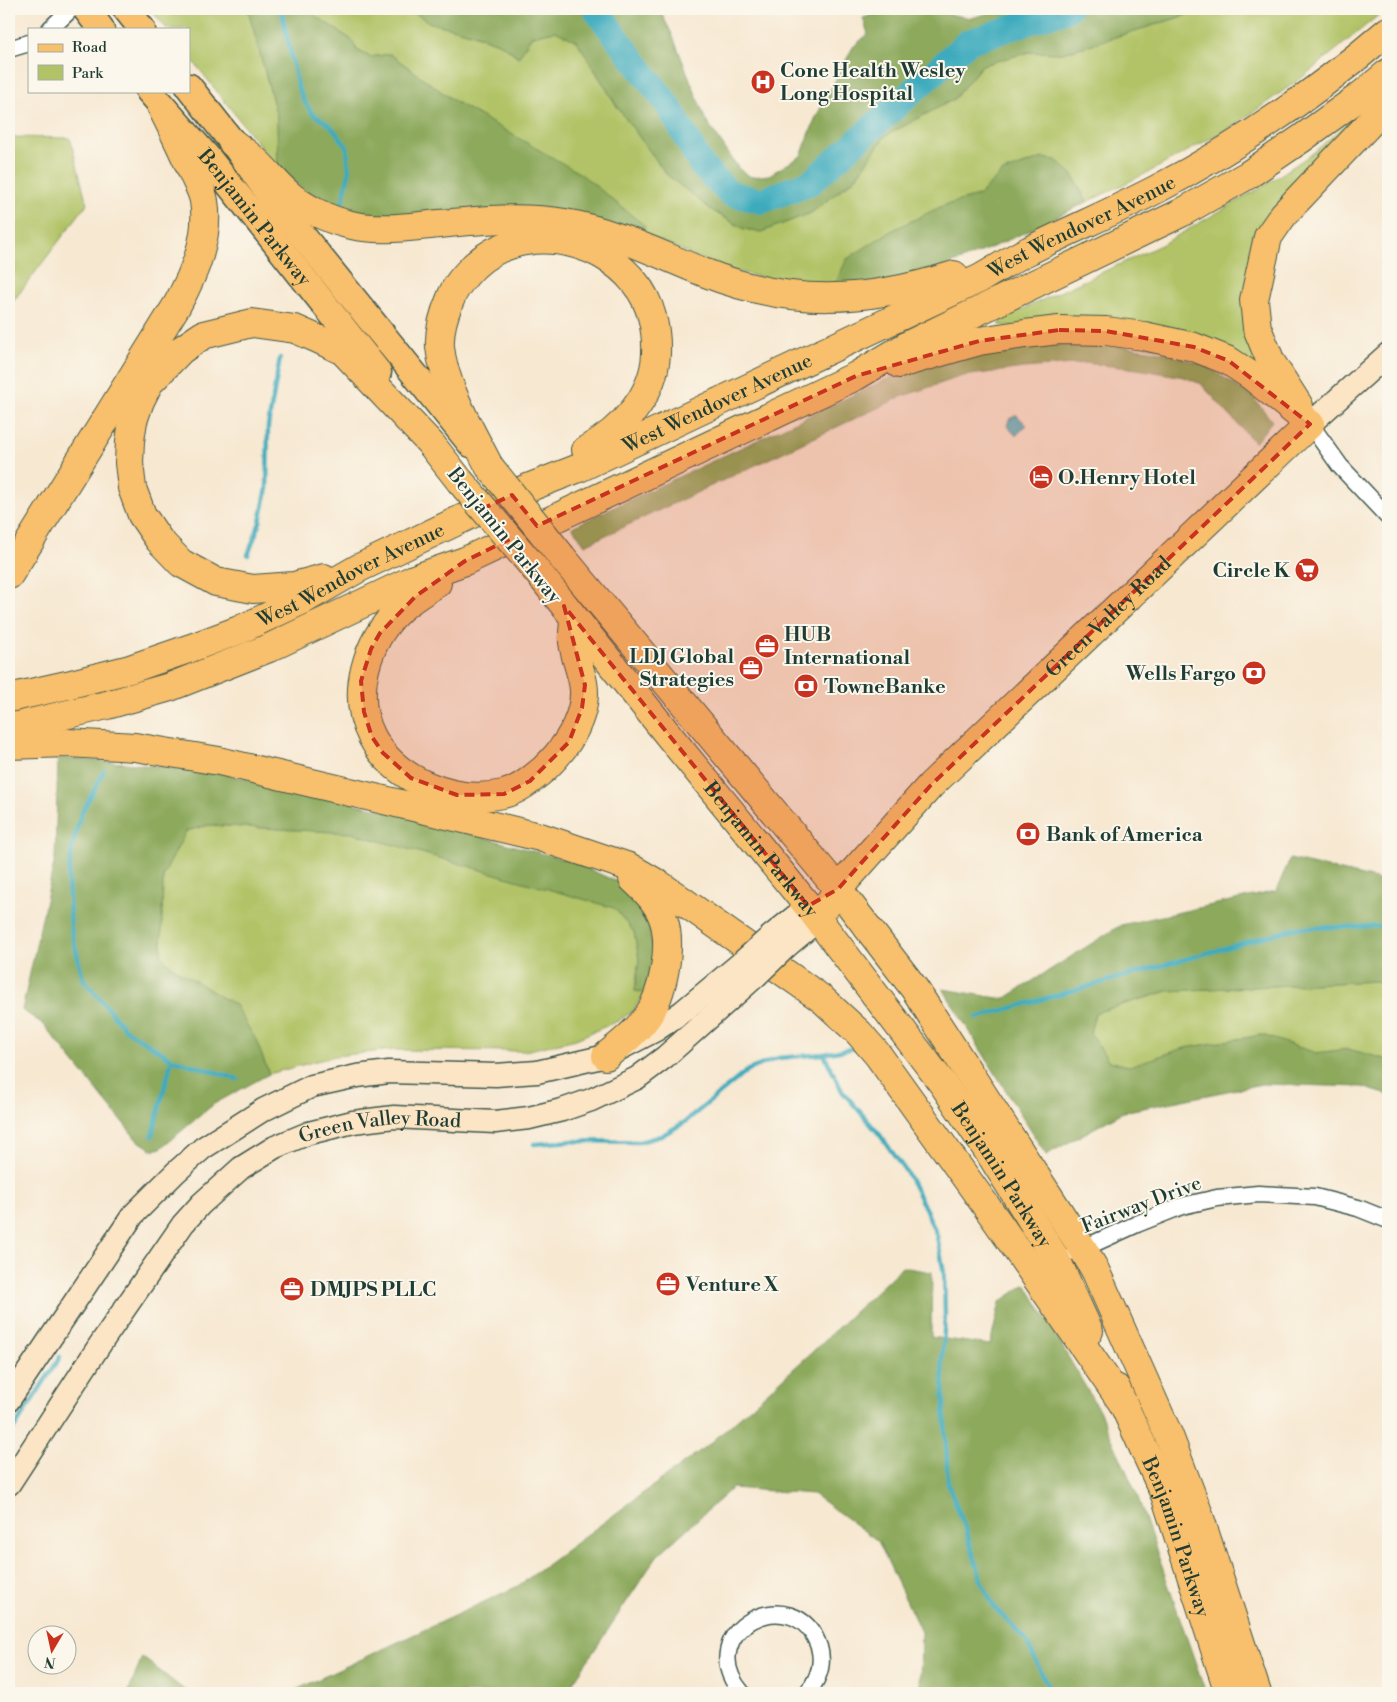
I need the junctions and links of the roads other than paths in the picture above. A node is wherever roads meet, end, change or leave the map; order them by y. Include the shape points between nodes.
1 (71, 9) edge
2 (86, 9) edge
3 (126, 9) edge
4 (51, 28) edge
5 (100, 28) edge
6 (141, 28) edge
7 (1388, 31) edge
8 (28, 43) edge
9 (9, 49) edge
10 (1388, 73) edge
11 (190, 88) edge
12 (155, 99) edge
13 (1388, 104) edge
14 (233, 143) junction
15 (1029, 251) junction
16 (1388, 354) edge
17 (856, 376) junction
18 (1310, 424) junction
19 (431, 444) junction
20 (489, 466) junction
21 (520, 490) junction
22 (1388, 517) edge
23 (464, 561) junction
24 (359, 568) junction
25 (9, 575) edge
26 (574, 619) junction
27 (9, 698) edge
28 (9, 728) edge
29 (9, 745) edge
30 (584, 852) junction
31 (838, 889) junction
32 (813, 913) junction
33 (749, 969) junction
34 (606, 1056) junction
35 (1388, 1220) edge
36 (1083, 1249) junction
37 (1057, 1261) junction
38 (9, 1400) edge
39 (1124, 1405) junction
40 (9, 1484) edge
41 (742, 1693) edge
42 (807, 1693) edge
43 (1229, 1693) edge
44 (1257, 1693) edge

1 - 4 street
2 - 5 main road
3 - 6 main road
7 - 15 highway, West Wendover Avenue via 1356,59 1227,149 1094,221
8 - 9 street
10 - 17 highway, West Wendover Avenue via 1359,98 1248,175 1181,213 910,344
11 - 14 main road, Benjamin Parkway
12 - 19 main road, Benjamin Parkway via 208,159 416,419
12 - 25 highway via 204,200 205,224 197,261 177,304
13 - 18 highway via 1284,214 1268,237 1264,250 1254,300 1258,328 1271,362
14 - 15 highway via 288,194 309,208 348,224 387,229 503,219 565,223 620,238 741,286 775,294 812,298 887,292 921,286
14 - 20 main road, Benjamin Parkway via 278,205
15 - 21 highway, West Wendover Avenue via 981,278 695,414 579,468
16 - 18 main road, Green Valley Road
17 - 18 highway via 979,341 1059,330 1106,331 1194,347 1229,361
17 - 23 highway, West Wendover Avenue
18 - 22 street via 1340,466
18 - 31 highway, Green Valley Road via 931,785
19 - 24 highway via 343,351 295,329 252,323 203,334 181,350 149,384 140,401 130,441 132,488 142,515 159,540 181,563 216,582 253,589 294,586
19 - 26 highway, Benjamin Parkway, bridge
20 - 21 highway via 447,382 443,363 440,346 442,327 453,292 480,261 514,243 529,240 569,242 609,258 636,284 649,306 655,326 656,366 644,397 615,431
20 - 31 highway, Benjamin Parkway, bridge
21 - 24 highway, West Wendover Avenue
23 - 26 highway via 399,610 380,633 361,680 364,712 372,737 394,766 411,778 458,796 484,797 504,794 530,781 549,764 568,742 582,708 585,686 573,642
23 - 28 highway, West Wendover Avenue via 414,579 269,648 170,686
24 - 27 highway, West Wendover Avenue via 303,600 191,648 121,671
26 - 32 highway, Benjamin Parkway
29 - 30 highway via 68,743 135,747 219,761 488,824
30 - 34 highway via 627,874 647,892 661,914 667,935 665,973 648,1016 631,1036
30 - 39 highway via 628,867 660,885 822,1000 859,1034 919,1111
31 - 32 highway, Green Valley Road
31 - 36 highway, Benjamin Parkway via 914,988
32 - 33 main road, Green Valley Road, bridge
32 - 37 highway, Benjamin Parkway via 943,1084
33 - 34 main road, Green Valley Road via 656,1030
33 - 40 main road, Green Valley Road via 664,1057 637,1078 592,1100 529,1118 495,1122 394,1117 352,1122 309,1133 275,1147 241,1168 184,1224
34 - 38 main road, Green Valley Road via 537,1072 496,1075 389,1072 357,1076 312,1086 263,1110 203,1148 133,1215
35 - 36 street, Fairway Drive via 1315,1197 1258,1194 1182,1206
36 - 37 street, Fairway Drive
36 - 44 highway, Benjamin Parkway via 1096,1270 1170,1436
37 - 39 highway, Benjamin Parkway
39 - 43 highway, Benjamin Parkway via 1166,1495
41 - 42 street via 734,1684 729,1670 731,1642 750,1620 778,1614 792,1617 816,1638 821,1654 820,1670

